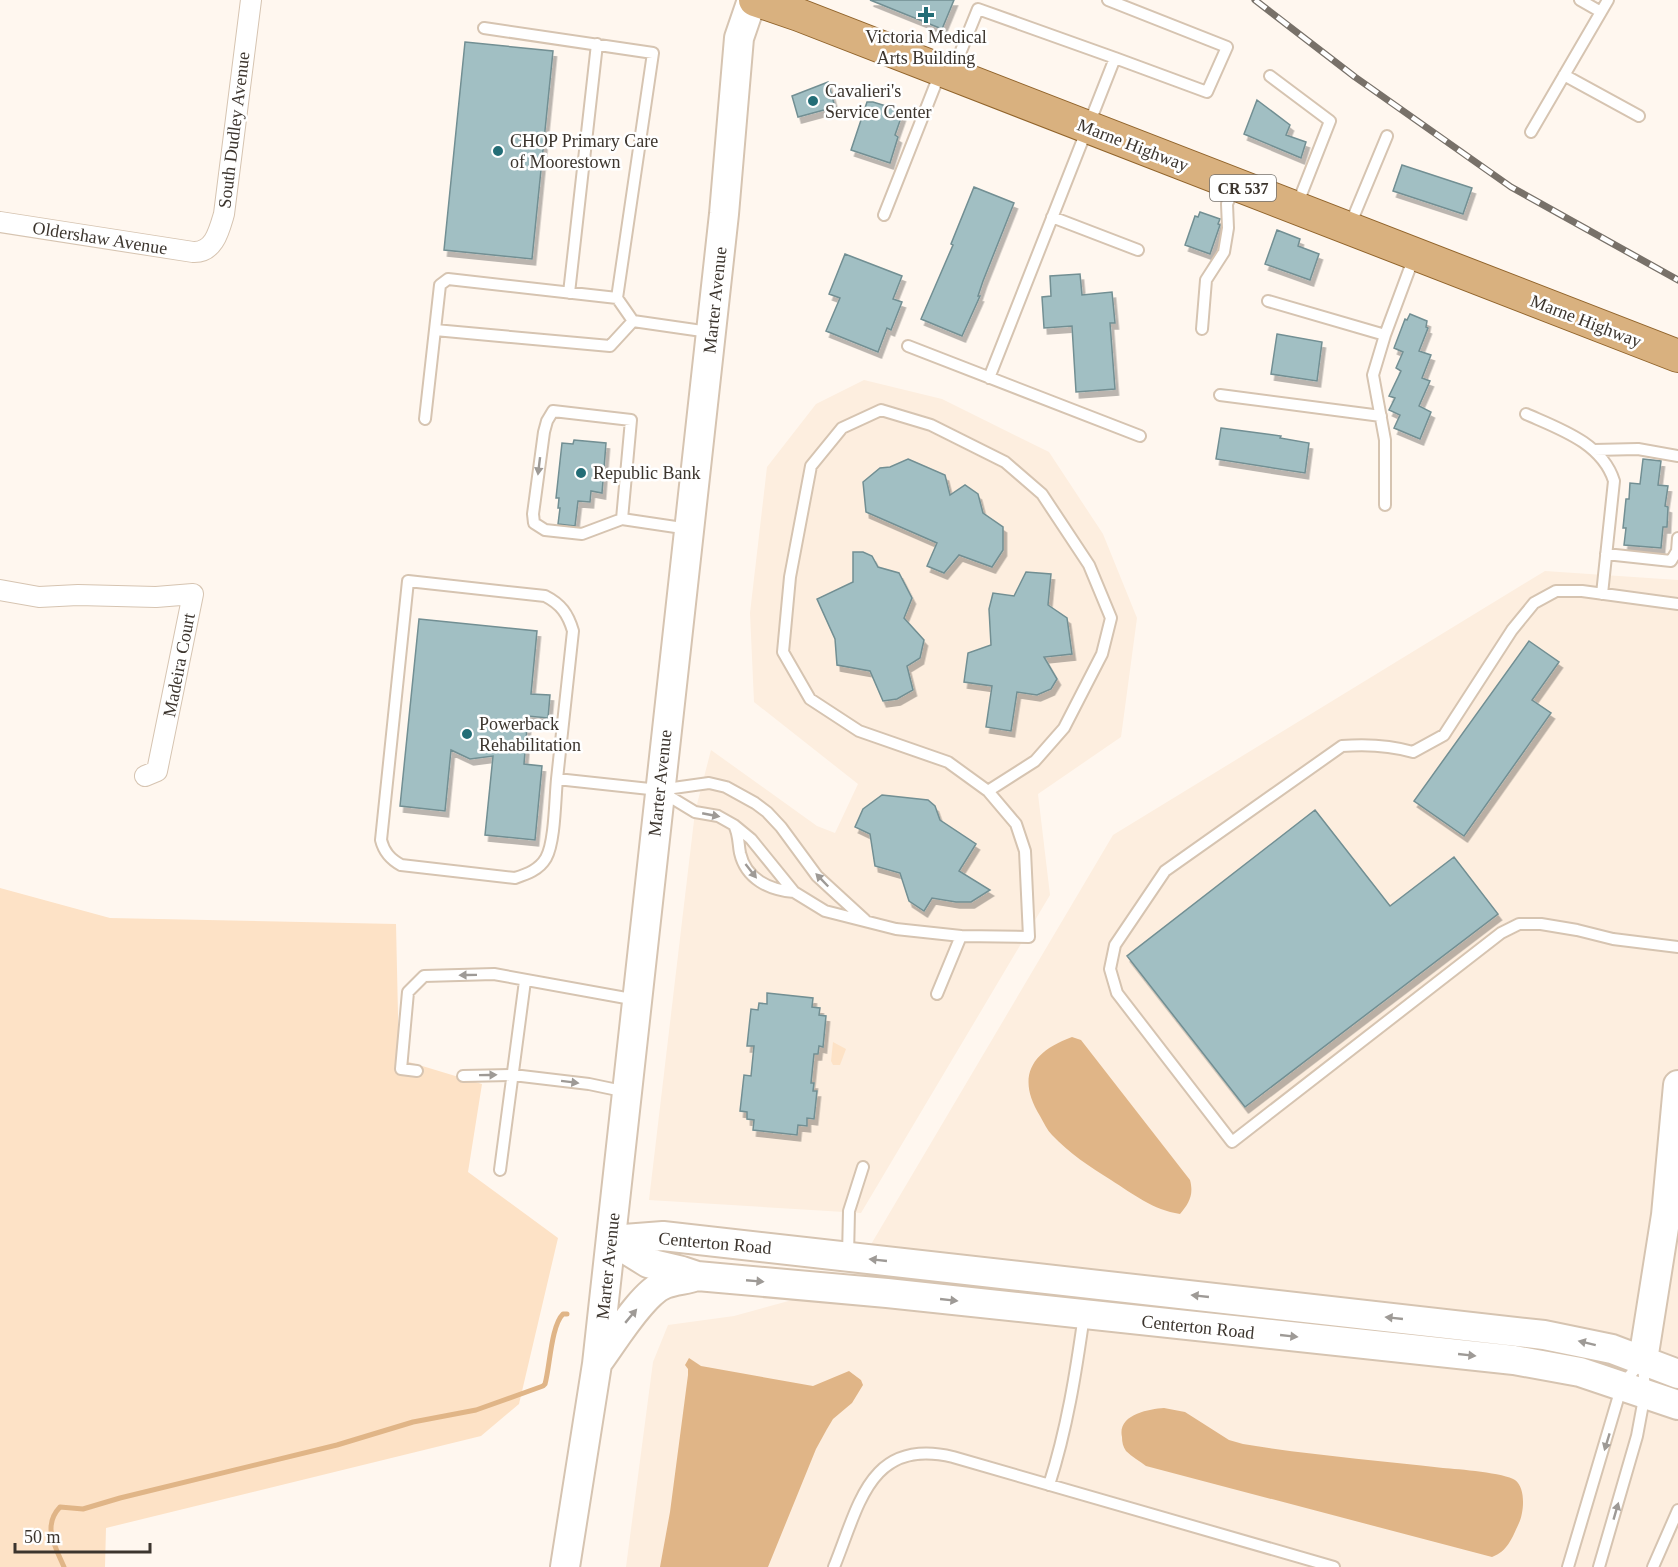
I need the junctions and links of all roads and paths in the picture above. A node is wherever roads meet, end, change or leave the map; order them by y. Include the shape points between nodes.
1 (251, 0) edge
2 (753, 0) edge
3 (1108, 0) edge
4 (1580, 0) edge
5 (1608, 0) edge
6 (980, 4) edge
7 (1601, 12) junction
8 (484, 28) dead end
9 (597, 44) junction
10 (1115, 58) junction
11 (946, 72) junction
12 (1564, 75) junction
13 (1270, 76) dead end
14 (1639, 116) dead end
15 (1088, 127) junction
16 (1531, 132) dead end
17 (1387, 136) dead end
18 (1235, 184) junction
19 (1296, 208) junction
20 (884, 215) dead end
21 (1052, 217) junction
22 (0, 222) edge
23 (1348, 228) junction
24 (1138, 250) dead end
25 (201, 253) joint
26 (1415, 254) junction
27 (570, 293) junction
28 (617, 298) junction
29 (1268, 301) dead end
30 (633, 321) junction
31 (1202, 329) dead end
32 (435, 330) junction
33 (711, 332) junction
34 (1385, 335) junction
35 (908, 346) dead end
36 (1678, 356) edge
37 (989, 378) junction
38 (1220, 395) dead end
39 (1526, 414) dead end
40 (1381, 416) junction
41 (426, 420) dead end
42 (1140, 436) dead end
43 (1594, 450) junction
44 (1678, 456) edge
45 (1385, 506) dead end
46 (622, 519) junction
47 (689, 529) junction
48 (1678, 538) edge
49 (1606, 554) junction
50 (0, 590) edge
51 (1602, 594) junction
52 (1678, 604) edge
53 (145, 776) dead end
54 (557, 779) junction
55 (659, 790) junction
56 (988, 791) junction
57 (734, 825) junction
58 (794, 892) junction
59 (865, 920) junction
60 (961, 936) junction
61 (1678, 947) edge
62 (525, 981) junction
63 (937, 994) dead end
64 (637, 1000) junction
65 (417, 1071) dead end
66 (513, 1075) junction
67 (463, 1076) dead end
68 (1678, 1085) edge
69 (627, 1092) junction
70 (863, 1167) dead end
71 (500, 1170) dead end
72 (611, 1240) junction
73 (848, 1257) junction
74 (697, 1276) junction
75 (1084, 1314) junction
76 (1643, 1360) junction
77 (597, 1364) junction
78 (1678, 1374) edge
79 (1634, 1389) junction
80 (1678, 1405) edge
81 (1049, 1485) junction
82 (1678, 1510) edge
83 (566, 1567) edge
84 (834, 1567) edge
85 (1334, 1567) edge
86 (1568, 1567) edge
87 (1599, 1567) edge
88 (1653, 1567) edge

1 - 25 street, South Dudley Avenue via 224,214 216,238
2 - 11 main road, Marne Highway / CR 537
2 - 33 main road, Marter Avenue via 739,38
3 - 10 lane via 1227,47 1207,92
4 - 7 lane
5 - 7 lane
6 - 10 lane
6 - 11 lane
7 - 12 lane
8 - 9 lane
9 - 27 lane
9 - 28 lane via 653,53
10 - 15 lane
11 - 15 main road, Marne Highway / CR 537
11 - 20 lane
12 - 14 lane
12 - 16 lane
13 - 19 lane via 1330,121
15 - 18 main road, Marne Highway / CR 537
15 - 21 lane
17 - 23 lane
18 - 19 main road, Marne Highway / CR 537
18 - 31 lane via 1227,204 1224,252 1206,280
19 - 23 main road, Marne Highway / CR 537
21 - 24 lane
21 - 37 lane
22 - 25 street, Oldershaw Avenue
23 - 26 main road, Marne Highway / CR 537
26 - 34 lane
26 - 36 main road, Marne Highway / CR 537
27 - 28 lane
27 - 32 lane via 448,279 440,285
28 - 30 lane
29 - 34 lane
30 - 32 lane via 610,346
30 - 33 lane
32 - 41 lane
33 - 47 main road, Marter Avenue
34 - 40 lane via 1373,375
35 - 37 lane
37 - 42 lane
38 - 40 lane
39 - 43 lane via 1572,434
40 - 45 lane
43 - 44 lane via 1638,449
43 - 49 lane via 1610,469 1614,481
46 -> 46 lane via 631,420 554,411 544,432 534,523 545,530 582,534
46 - 47 lane
47 - 55 main road, Marter Avenue
48 - 49 lane via 1671,561
49 - 51 lane
50 - 53 street, Madeira Court via 39,597 193,594 157,771
51 - 52 lane
51 - 61 lane via 1556,591 1534,603 1444,735 1413,752 1393,746 1342,746 1166,871 1115,945 1110,969 1117,993 1233,1142 1501,933 1519,924 1541,924
54 - 54 lane via 550,846 538,868 527,874 515,878 401,865 387,855 381,840 408,581 545,596 564,610 573,631
54 - 55 lane
55 -> 57 lane via 695,812 718,816
59 -> 55 lane via 817,876 781,827 755,803 726,787 709,783
55 - 64 main road, Marter Avenue
56 - 56 lane via 948,762 860,732 810,699 783,651 790,577 811,466 842,428 881,410 931,425 1005,462 1042,494 1089,565 1111,618 1102,654 1064,728 1035,761
56 - 60 lane via 1016,824 1025,851 1029,937
57 - 58 lane via 751,839
57 -> 58 lane via 740,853 752,874 772,889
58 - 59 lane via 825,911
59 - 60 lane via 896,929
60 - 63 lane
62 - 64 lane
62 -> 65 lane via 494,974 424,975 408,992 401,1069
62 - 66 lane
64 - 69 main road, Marter Avenue
67 -> 66 lane
66 -> 69 lane
66 - 71 lane
68 - 76 main road via 1666,1215
69 - 72 main road, Marter Avenue
70 - 73 lane via 849,1211
72 - 73 main road, Centerton Road via 663,1236
72 - 74 main road, Centerton Road via 648,1263
72 - 77 main road, Marter Avenue
76 -> 73 main road, Centerton Road via 1544,1335
74 -> 75 main road, Centerton Road
77 -> 74 main road via 648,1297 664,1284
75 -> 79 main road, Centerton Road via 1514,1360 1557,1367
75 - 81 lane via 1073,1392
76 - 78 main road, Centerton Road
76 - 79 lane
76 - 79 lane
77 - 83 main road, Marter Avenue
79 - 80 main road, Centerton Road
79 -> 86 lane
87 -> 79 lane via 1637,1436
81 - 84 lane via 935,1453 905,1456 885,1465 868,1484
81 - 85 lane
82 - 88 lane

